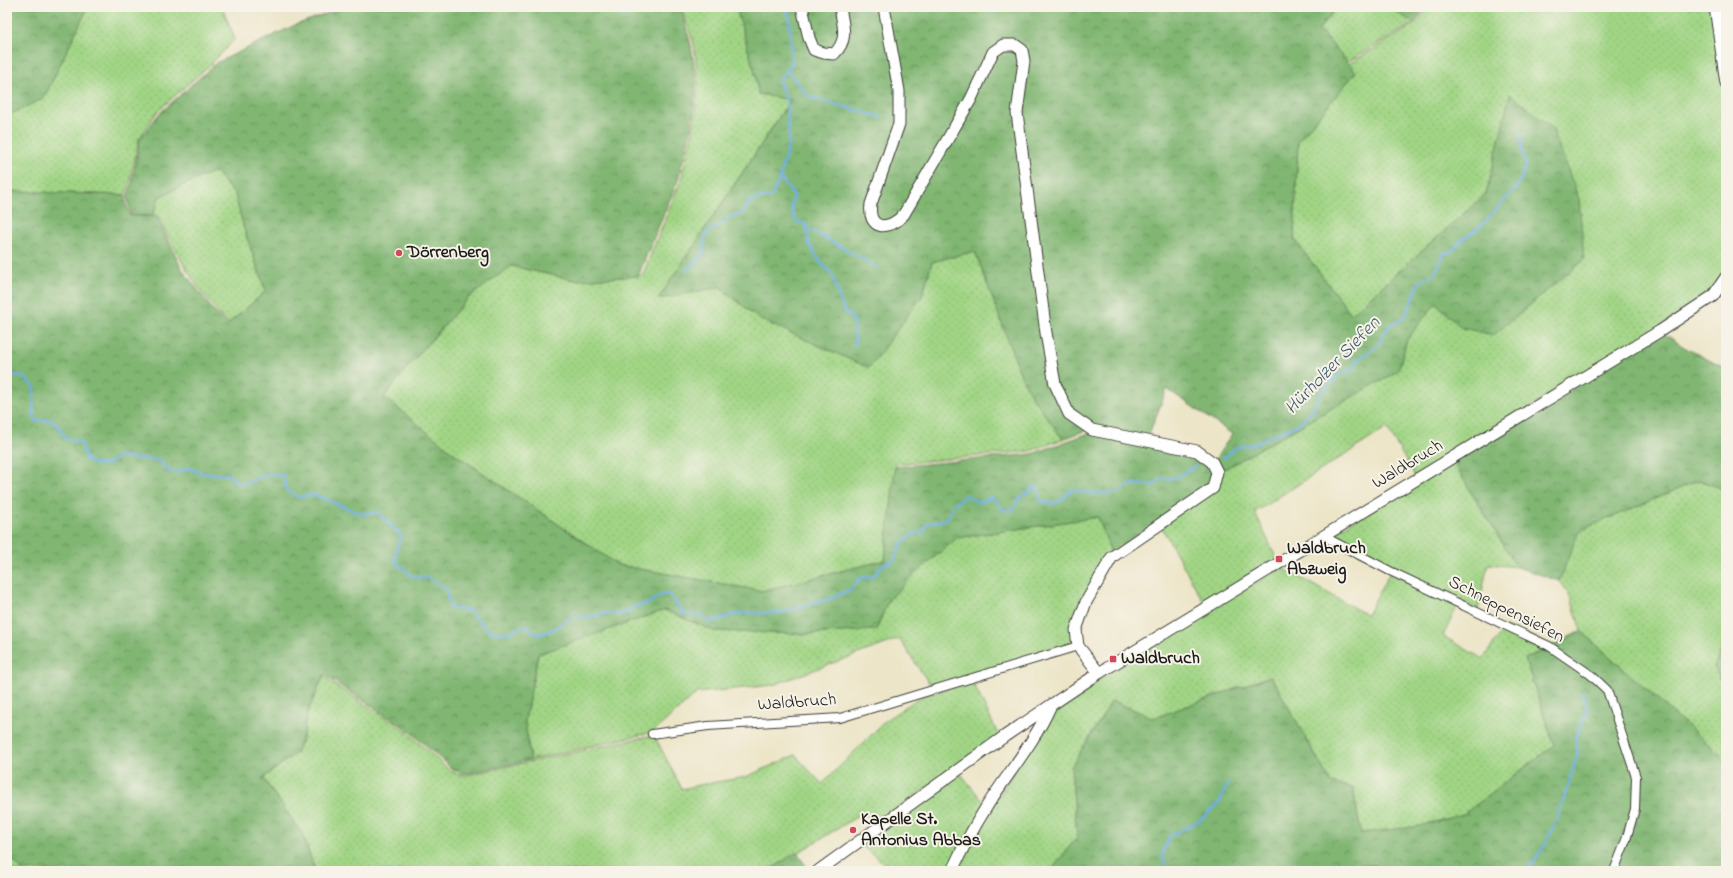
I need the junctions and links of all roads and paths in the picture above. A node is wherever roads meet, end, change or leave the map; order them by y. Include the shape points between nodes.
1 (802, 7) edge
2 (840, 7) edge
3 (884, 7) edge
4 (1715, 7) edge
5 (1726, 83) edge
6 (1726, 277) edge
7 (1323, 536) junction
8 (1078, 646) junction
9 (1099, 673) junction
10 (1050, 706) junction
11 (652, 734) dead end
12 (818, 871) edge
13 (952, 871) edge
14 (1614, 871) edge

1 - 2 street via 808,38 814,50 834,54 844,38
3 - 8 street via 899,91 899,124 871,204 872,220 880,226 890,226 898,222 904,214 971,99 992,52 1003,45 1015,45 1022,50 1024,61 1017,113 1055,384 1069,414 1092,430 1197,451 1212,462 1217,472 1213,488 1112,557 1086,602 1076,630
4 - 5 street
6 - 7 street, Waldbruch via 1713,296 1660,331
7 - 9 street, Waldbruch
7 - 14 street, Schneppensiefen via 1390,571 1549,646 1607,690 1636,777 1635,809
8 - 9 street
8 - 11 street, Waldbruch via 840,718 708,726
9 - 10 street, Waldbruch
10 - 12 street, Waldbruch
10 - 13 street via 1042,726 987,806 963,846

